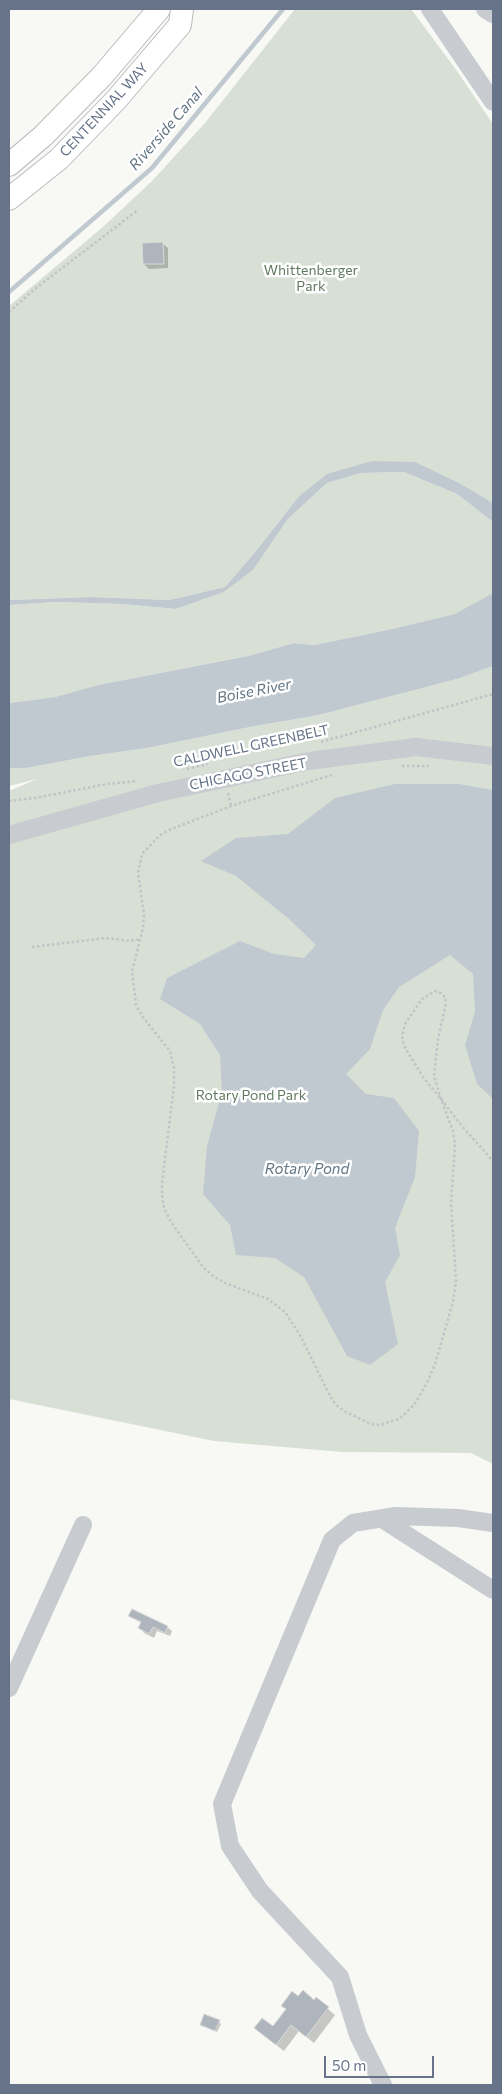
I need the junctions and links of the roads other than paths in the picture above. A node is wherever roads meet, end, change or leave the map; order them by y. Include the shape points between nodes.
1 (158, 9) edge
2 (182, 9) edge
3 (430, 9) edge
4 (485, 9) edge
5 (493, 14) edge
6 (493, 102) edge
7 (9, 165) edge
8 (9, 200) edge
9 (493, 756) edge
10 (9, 835) edge
11 (382, 1519) junction
12 (493, 1523) edge
13 (83, 1525) dead end
14 (493, 1590) edge
15 (9, 1688) edge
16 (383, 2085) edge

1 - 7 main road, CENTENNIAL WAY via 102,76 43,136
2 - 8 main road, CENTENNIAL WAY via 180,25 116,100 59,159
3 - 6 street
4 - 5 street
9 - 10 street, CHICAGO STREET via 416,747 309,762 158,793
11 - 12 street via 396,1516 458,1518
11 - 14 street
11 - 16 street via 353,1523 332,1540 222,1804 230,1846 260,1891 340,1977 358,2035
13 - 15 street

